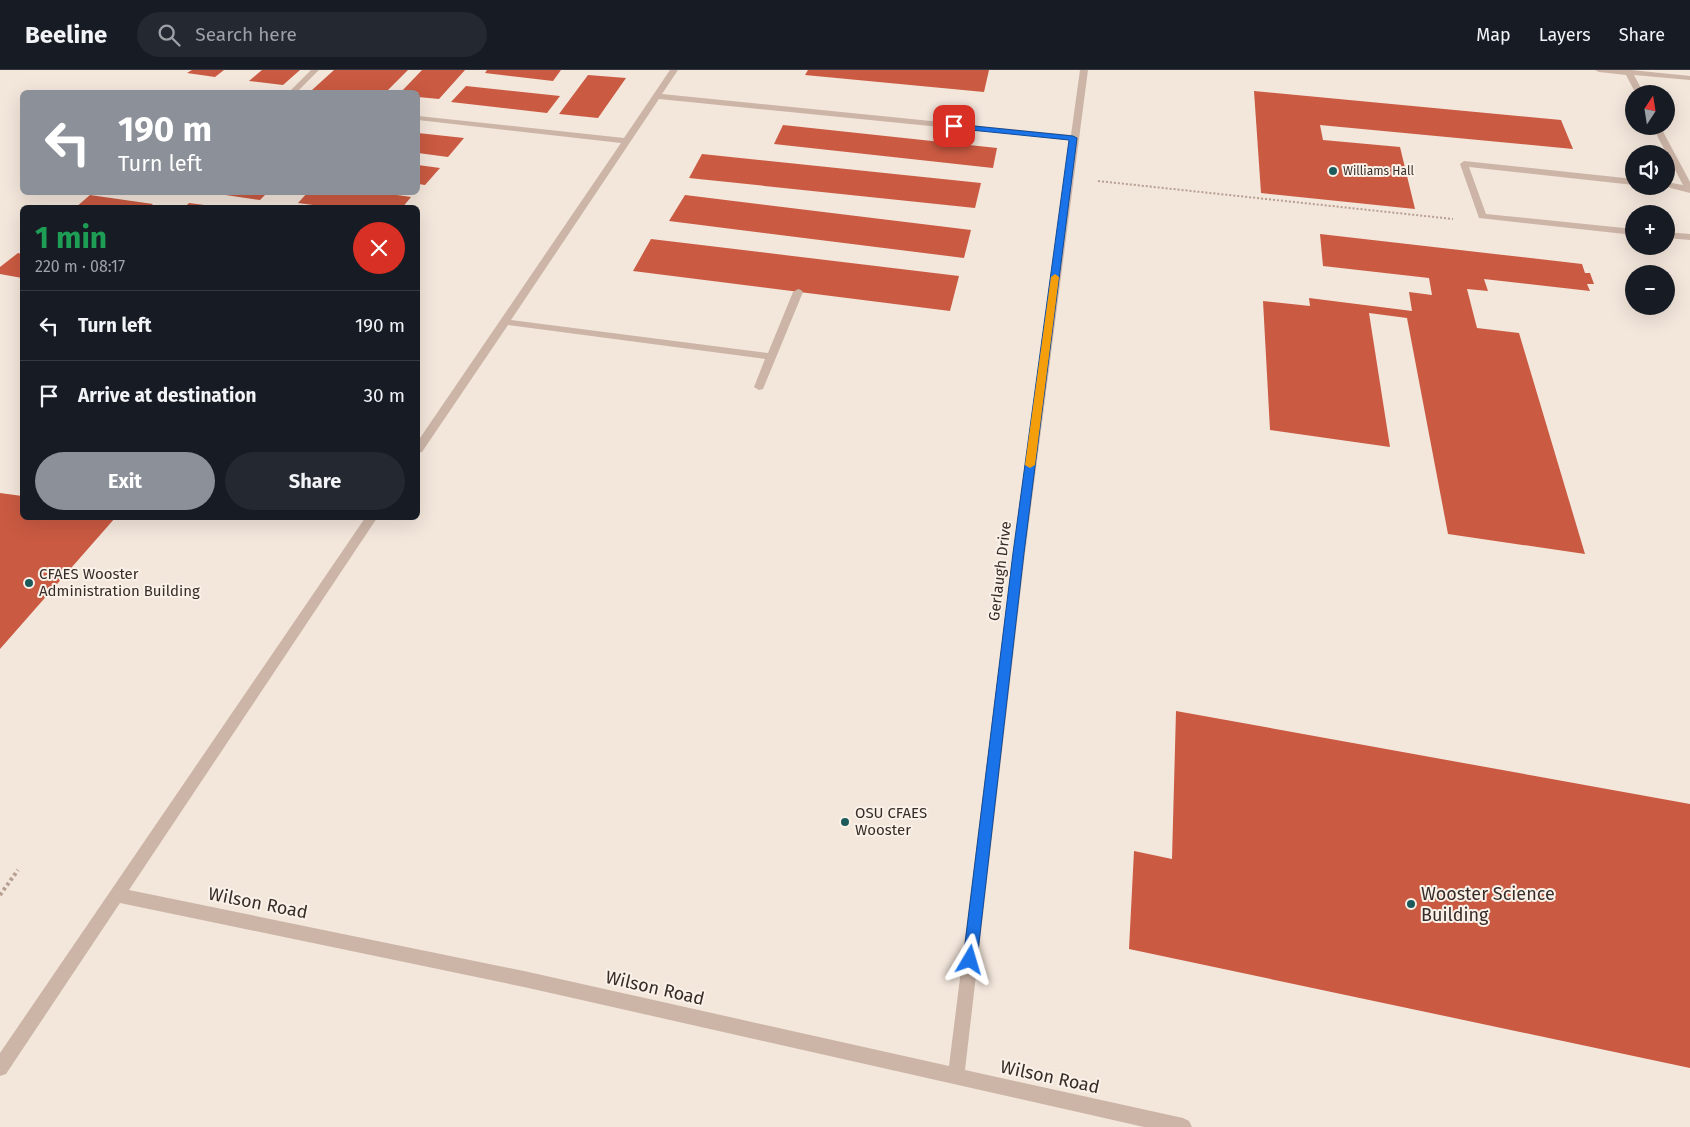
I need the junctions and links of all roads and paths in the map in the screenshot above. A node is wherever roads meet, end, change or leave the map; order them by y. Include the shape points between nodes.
1 (315, 70) edge
2 (674, 70) edge
3 (1084, 70) edge
4 (1599, 70) edge
5 (1628, 71) edge
6 (1690, 78) edge
7 (1635, 85) edge
8 (295, 90) edge
9 (656, 96) junction
10 (420, 118) edge
11 (1661, 135) edge
12 (1073, 138) junction
13 (626, 141) junction
14 (1068, 178) junction
15 (1625, 181) edge
16 (1675, 187) edge
17 (1689, 189) edge
18 (1461, 220) dead end
19 (1625, 231) edge
20 (1675, 236) edge
21 (1690, 238) edge
22 (798, 292) dead end
23 (505, 322) junction
24 (771, 357) junction
25 (758, 387) dead end
26 (420, 446) edge
27 (370, 520) edge
28 (18, 870) dead end
29 (0, 895) edge
30 (117, 895) junction
31 (0, 1068) edge
32 (956, 1077) junction
33 (1183, 1127) edge

1 - 8 lane
2 - 9 lane
3 - 12 lane, Gerlaugh Drive
4 - 5 lane
5 - 6 lane
5 - 7 lane
9 - 12 lane
9 - 13 lane
10 - 13 lane
11 - 17 lane
12 - 14 lane, Gerlaugh Drive
13 - 23 lane
14 - 18 path
14 - 32 lane, Gerlaugh Drive
15 - 19 lane via 1464,164 1482,216
16 - 17 lane
20 - 21 lane
22 - 24 lane
23 - 24 lane
23 - 26 lane
24 - 25 lane
27 - 30 lane
28 - 29 path
30 - 31 lane
30 - 32 lane, Wilson Road via 524,979
32 - 33 lane, Wilson Road

